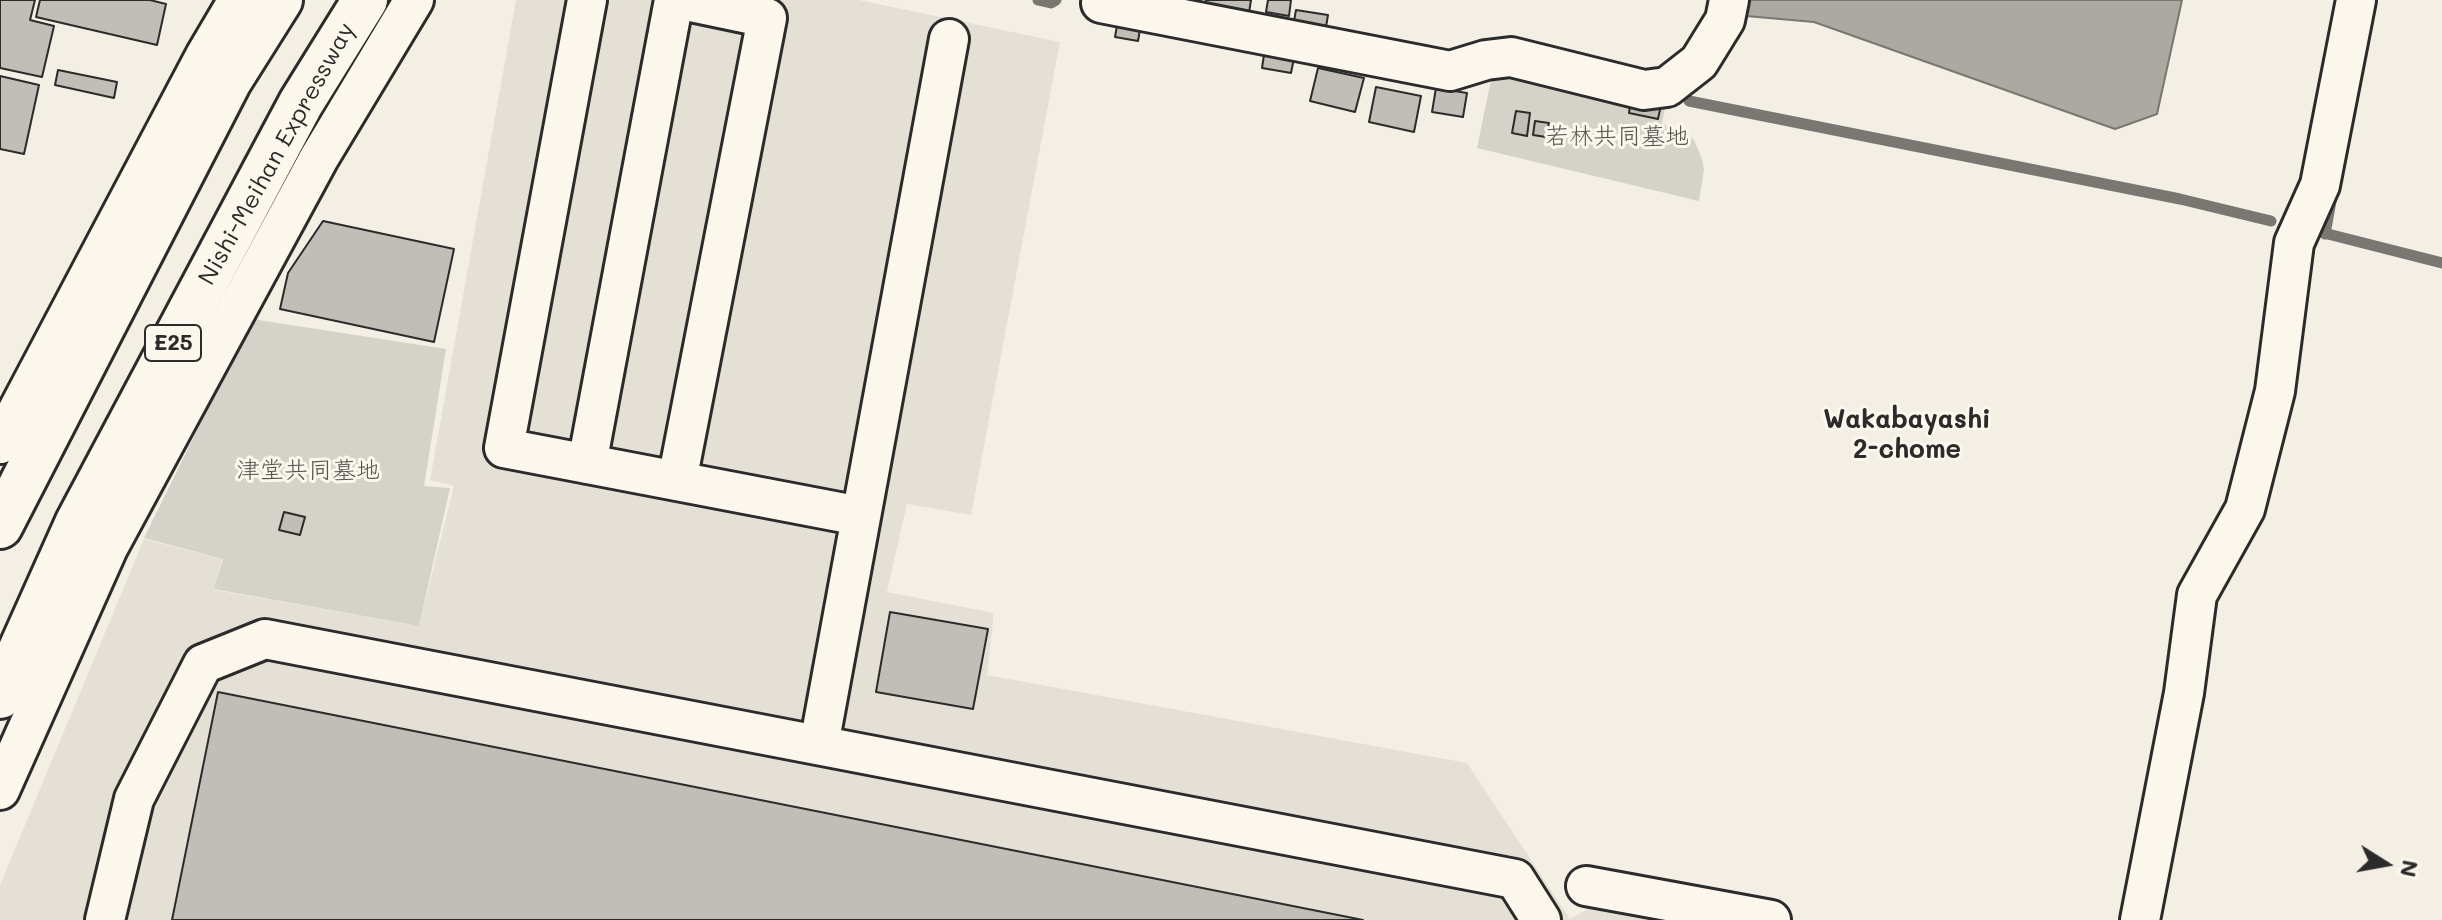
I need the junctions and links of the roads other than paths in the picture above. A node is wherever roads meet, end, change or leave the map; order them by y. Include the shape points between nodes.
1 (238, 0) edge
2 (280, 0) edge
3 (365, 0) edge
4 (414, 0) edge
5 (587, 0) edge
6 (674, 0) edge
7 (681, 0) edge
8 (1729, 0) edge
9 (2356, 0) edge
10 (1101, 3) dead end
11 (949, 39) dead end
12 (0, 444) edge
13 (587, 464) junction
14 (677, 481) junction
15 (860, 516) junction
16 (0, 526) edge
17 (0, 696) edge
18 (819, 745) junction
19 (0, 790) edge
20 (1586, 886) dead end
21 (105, 920) edge
22 (1541, 920) edge
23 (1771, 920) edge
24 (2140, 920) edge

1 - 12 street
2 - 16 highway via 229,81
3 - 17 highway, Nishi-Meihan Expressway / E25 via 301,103 78,522
4 - 19 street via 319,158 108,548
5 - 13 street via 504,448
6 - 13 street
7 - 14 street via 767,18
8 - 10 street via 1725,20 1699,62 1667,87 1644,90 1511,57 1450,71
9 - 24 street via 2320,185 2294,243 2275,391 2245,509 2197,595 2184,693
11 - 15 street
13 - 14 street
14 - 15 street
15 - 18 street
18 - 21 street via 265,639 203,664 134,799
18 - 22 street via 1515,879
20 - 23 street

